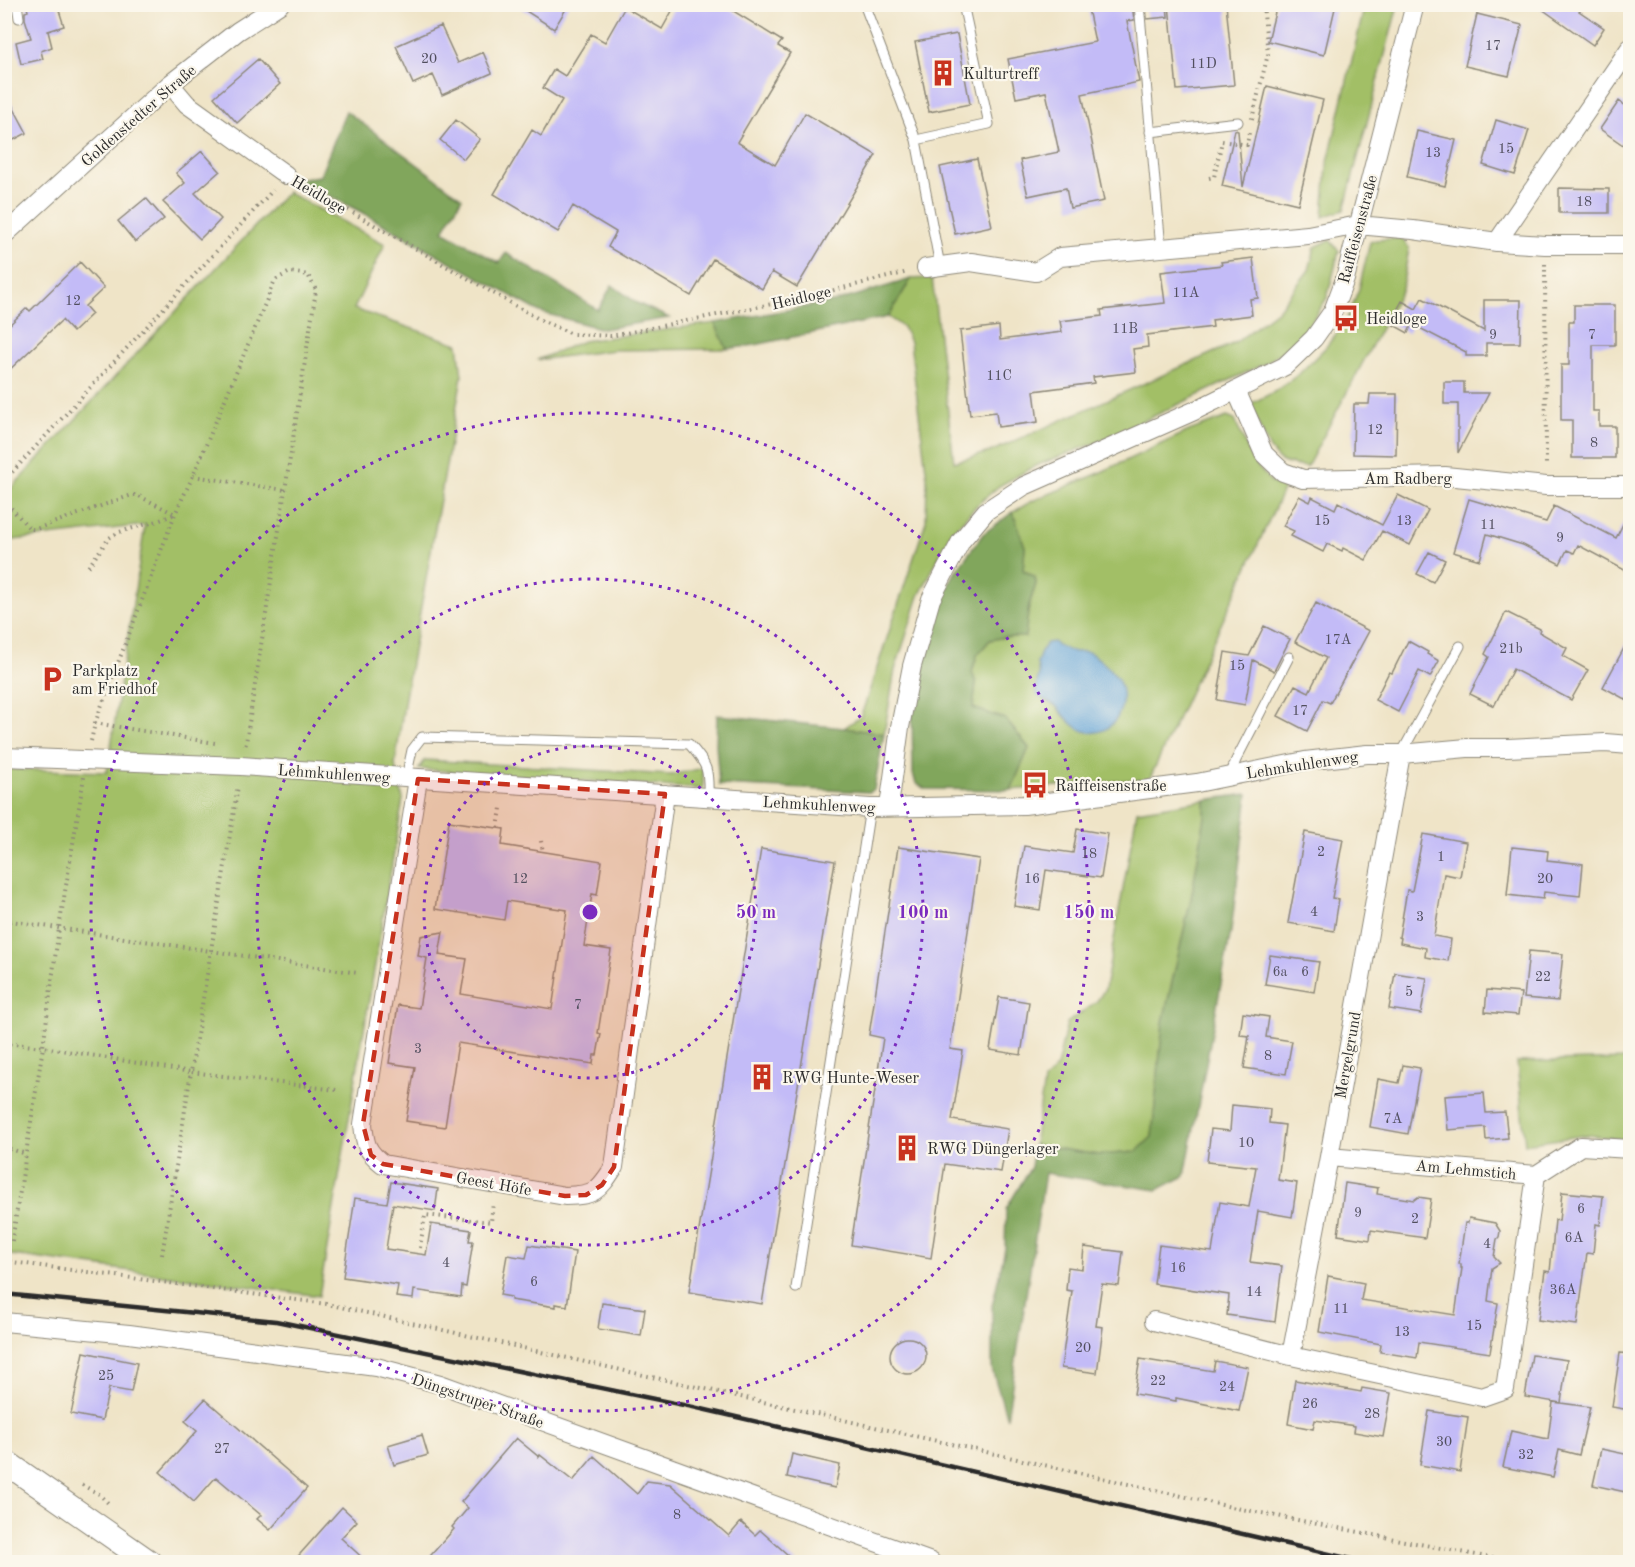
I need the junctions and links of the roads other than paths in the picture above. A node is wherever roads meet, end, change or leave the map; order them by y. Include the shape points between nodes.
1 (16, 4) edge
2 (280, 4) edge
3 (864, 4) edge
4 (963, 4) edge
5 (1139, 4) edge
6 (1415, 4) edge
7 (19, 18) dead end
8 (1630, 48) edge
9 (171, 84) junction
10 (1239, 122) dead end
11 (1150, 132) junction
12 (916, 140) junction
13 (286, 175) road end
14 (1358, 225) junction
15 (4, 236) edge
16 (1497, 242) junction
17 (1630, 245) edge
18 (1161, 248) junction
19 (933, 267) joint
20 (1236, 390) junction
21 (1630, 486) edge
22 (1460, 646) dead end
23 (1289, 657) dead end
24 (1630, 744) edge
25 (1401, 754) junction
26 (4, 757) edge
27 (1230, 776) junction
28 (412, 778) junction
29 (665, 794) junction
30 (708, 798) junction
31 (889, 807) junction
32 (870, 808) junction
33 (1630, 1149) edge
34 (1329, 1157) junction
35 (1536, 1175) junction
36 (796, 1288) dead end
37 (1154, 1321) dead end
38 (4, 1322) edge
39 (1291, 1356) junction
40 (4, 1461) edge
41 (149, 1563) edge
42 (931, 1563) edge

1 - 7 lane
2 - 9 street, Goldenstedter Straße via 238,31
3 - 12 lane
4 - 12 lane via 989,124
5 - 11 lane
6 - 14 street, Raiffeisenstraße
8 - 16 street
9 - 13 street, Heidloge via 187,105
9 - 15 street, Goldenstedter Straße
10 - 11 lane
11 - 18 lane
12 - 19 lane
14 - 16 street
14 - 18 street via 1308,235
14 - 20 street, Raiffeisenstraße via 1333,311 1314,338 1285,366
16 - 17 street
18 - 19 street via 1060,257 1036,272 971,262
20 - 21 street, Am Radberg via 1264,454 1283,472 1303,479 1445,476 1546,486
20 - 31 street, Raiffeisenstraße via 1024,486 986,511 961,541 931,599 912,666
22 - 25 lane
23 - 27 lane
24 - 25 street, Lehmkuhlenweg via 1467,748
25 - 27 street, Lehmkuhlenweg via 1305,761
25 - 34 street, Mergelgrund
26 - 28 street, Lehmkuhlenweg via 241,766
27 - 31 street, Lehmkuhlenweg via 1003,807
28 - 29 street, Lehmkuhlenweg
28 - 29 street, Geest Höfe via 364,1139 371,1155 383,1164 565,1196 586,1195 602,1185 614,1167
28 - 30 lane via 412,750 422,737 689,744 704,760 709,776
29 - 30 street, Lehmkuhlenweg
30 - 32 street, Lehmkuhlenweg
31 - 32 street, Lehmkuhlenweg
32 - 36 lane
33 - 35 street, Am Lehmstich via 1581,1146
34 - 35 street, Am Lehmstich
34 - 39 street, Mergelgrund
35 - 39 street via 1505,1389 1482,1397
37 - 39 street
38 - 42 street, Düngstruper Straße via 129,1334 376,1367 440,1384
40 - 41 street

